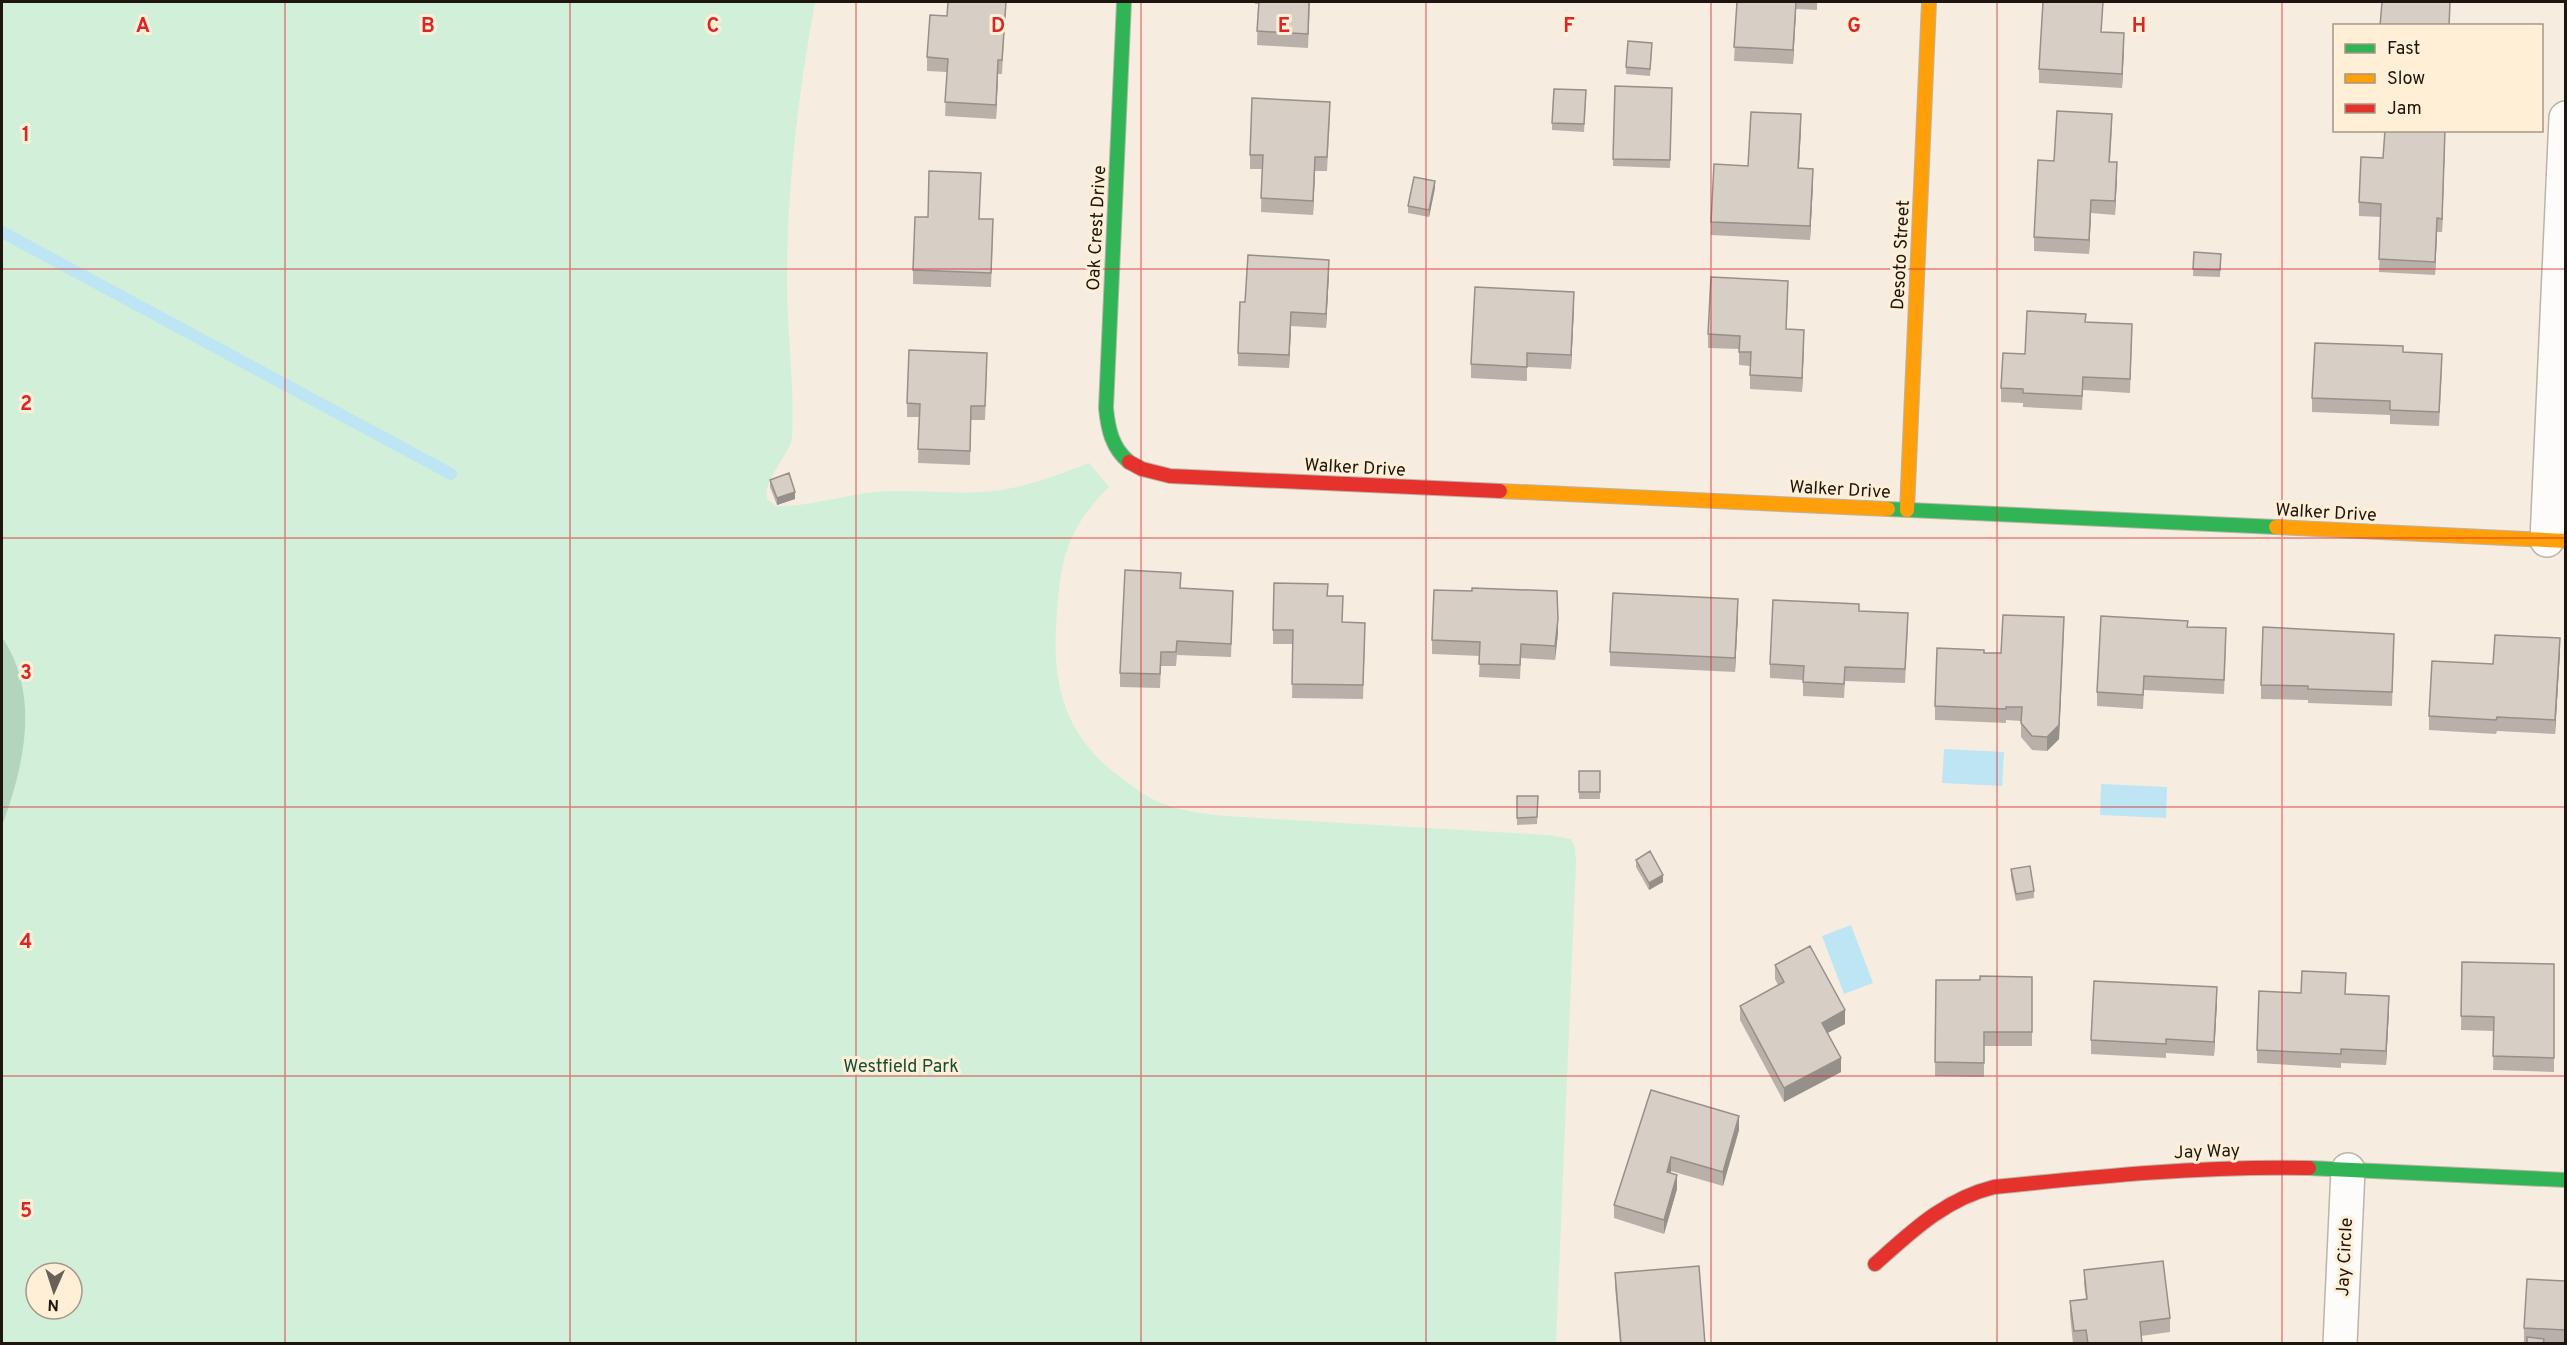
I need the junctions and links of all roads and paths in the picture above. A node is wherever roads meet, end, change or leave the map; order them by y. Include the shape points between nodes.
1 (1124, 2) edge
2 (1929, 2) edge
3 (2565, 118) edge
4 (1120, 454) joint
5 (1906, 510) junction
6 (2556, 540) edge
7 (2348, 1170) junction
8 (2565, 1180) edge
9 (1875, 1263) dead end
10 (2340, 1344) edge

1 - 4 street, Oak Crest Drive via 1106,408 1109,432
2 - 5 street, Desoto Street
3 - 6 street
4 - 5 street, Walker Drive via 1137,468 1170,476
5 - 6 street, Walker Drive
7 - 8 street, Jay Way
7 - 9 street, Jay Way via 2191,1169 1984,1188 1941,1208
7 - 10 street, Jay Circle

